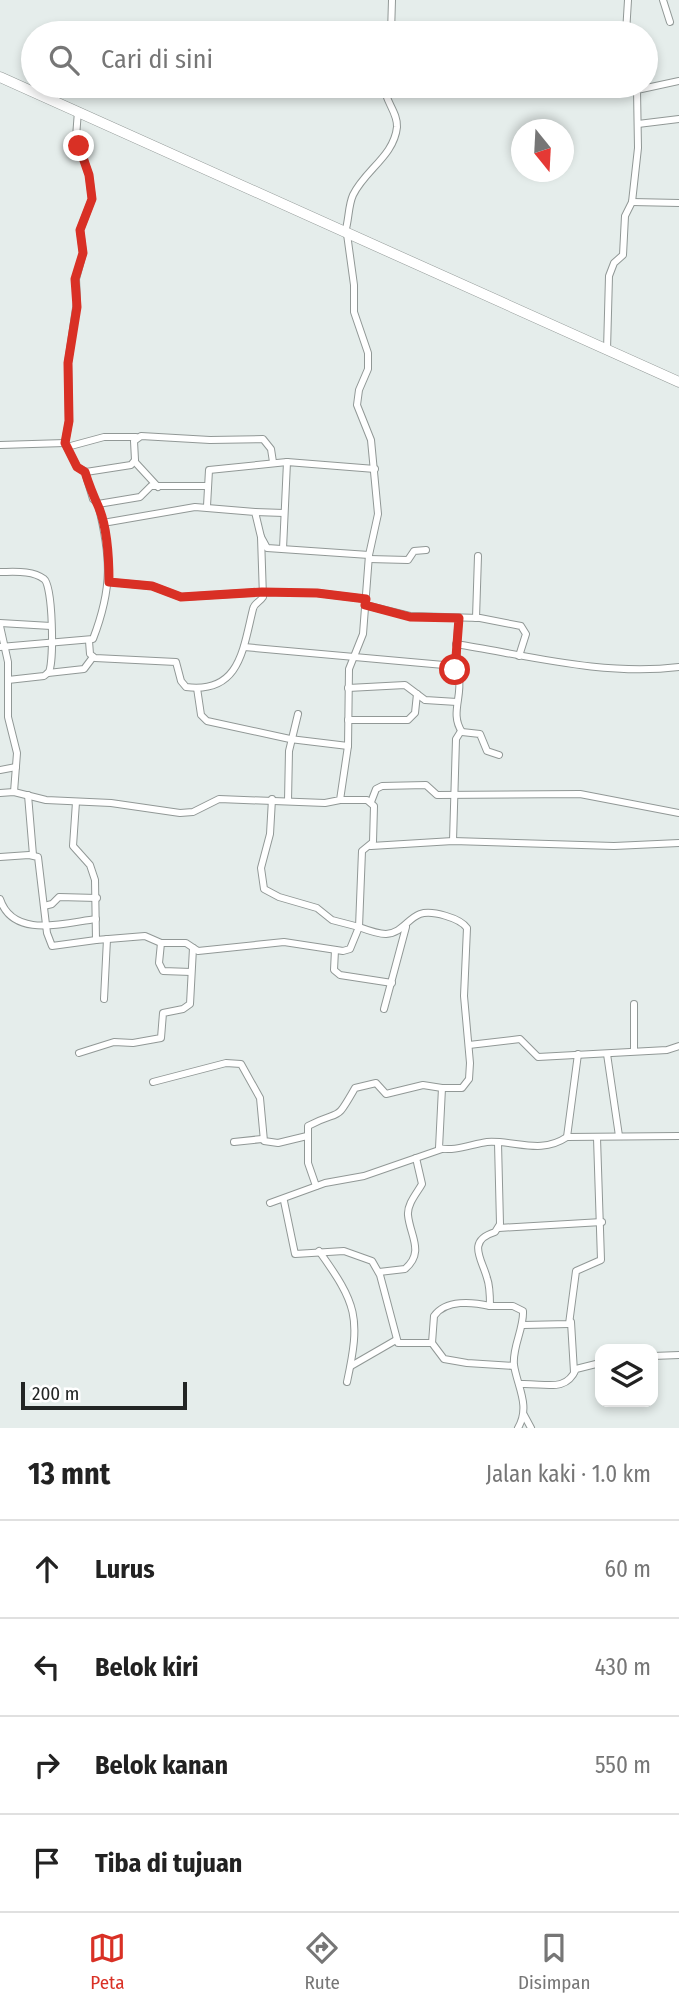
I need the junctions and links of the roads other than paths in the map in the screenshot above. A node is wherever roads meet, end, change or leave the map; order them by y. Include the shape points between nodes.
1 (391, 0) edge
2 (628, 0) edge
3 (663, 0) edge
4 (391, 21) edge
5 (627, 21) edge
6 (670, 22) dead end
7 (0, 76) edge
8 (679, 81) edge
9 (658, 84) edge
10 (21, 85) edge
11 (49, 98) edge
12 (386, 98) edge
13 (637, 98) edge
14 (78, 111) junction
15 (679, 119) edge
16 (638, 124) junction
17 (632, 202) junction
18 (679, 203) edge
19 (346, 234) junction
20 (607, 350) junction
21 (679, 382) edge
22 (136, 437) junction
23 (0, 445) edge
24 (66, 445) junction
25 (135, 461) junction
26 (286, 461) junction
27 (273, 462) junction
28 (374, 469) junction
29 (85, 472) junction
30 (207, 486) junction
31 (158, 487) junction
32 (98, 504) junction
33 (207, 506) junction
34 (254, 512) junction
35 (284, 513) junction
36 (103, 523) junction
37 (261, 537) junction
38 (284, 549) junction
39 (426, 550) dead end
40 (478, 556) dead end
41 (369, 557) junction
42 (0, 572) edge
43 (109, 582) junction
44 (262, 592) junction
45 (365, 602) junction
46 (459, 618) junction
47 (476, 618) junction
48 (0, 624) edge
49 (51, 626) junction
50 (89, 641) junction
51 (51, 643) junction
52 (456, 644) junction
53 (3, 647) edge
54 (244, 647) junction
55 (519, 656) junction
56 (93, 657) junction
57 (354, 657) junction
58 (455, 666) junction
59 (679, 667) edge
60 (48, 673) junction
61 (8, 680) junction
62 (197, 688) junction
63 (348, 688) junction
64 (417, 694) junction
65 (457, 702) junction
66 (4, 712) edge
67 (298, 714) dead end
68 (348, 720) junction
69 (461, 731) junction
70 (290, 739) junction
71 (348, 746) junction
72 (499, 755) dead end
73 (16, 767) junction
74 (0, 770) edge
75 (14, 792) junction
76 (0, 793) edge
77 (28, 795) junction
78 (453, 796) junction
79 (272, 799) junction
80 (288, 800) junction
81 (340, 800) junction
82 (76, 802) junction
83 (371, 802) junction
84 (679, 813) edge
85 (453, 841) junction
86 (679, 843) edge
87 (371, 846) junction
88 (33, 855) junction
89 (0, 857) edge
90 (97, 898) junction
91 (0, 899) edge
92 (44, 906) junction
93 (96, 919) junction
94 (46, 925) junction
95 (359, 927) junction
96 (406, 927) junction
97 (107, 939) junction
98 (96, 940) junction
99 (161, 943) junction
100 (194, 948) junction
101 (335, 950) junction
102 (191, 972) junction
103 (392, 983) junction
104 (104, 999) dead end
105 (634, 1004) dead end
106 (384, 1009) dead end
107 (469, 1045) junction
108 (679, 1046) edge
109 (634, 1051) junction
110 (79, 1053) dead end
111 (578, 1054) junction
112 (607, 1054) junction
113 (153, 1082) dead end
114 (442, 1088) junction
115 (307, 1136) junction
116 (619, 1136) junction
117 (679, 1136) edge
118 (567, 1137) junction
119 (597, 1138) junction
120 (262, 1139) junction
121 (234, 1142) dead end
122 (498, 1143) junction
123 (442, 1149) junction
124 (416, 1158) junction
125 (316, 1186) junction
126 (284, 1201) junction
127 (270, 1203) dead end
128 (602, 1222) junction
129 (499, 1228) junction
130 (319, 1251) junction
131 (379, 1272) junction
132 (490, 1306) junction
133 (570, 1322) junction
134 (523, 1325) junction
135 (396, 1340) junction
136 (432, 1343) junction
137 (679, 1355) edge
138 (658, 1356) edge
139 (595, 1364) edge
140 (351, 1366) junction
141 (514, 1366) junction
142 (574, 1373) junction
143 (347, 1382) dead end
144 (521, 1384) junction
145 (524, 1415) junction
146 (518, 1428) edge
147 (531, 1428) edge

1 - 4 street
2 - 5 street
3 - 6 street
7 - 10 main road
8 - 9 street
11 - 14 main road
12 - 19 street via 397,130 387,155 354,192
13 - 16 street
14 - 19 main road
14 - 24 street via 76,137 92,199 80,230 83,253 75,279 77,307 68,363
15 - 16 street
16 - 17 street
17 - 18 street
17 - 20 street via 626,213 623,255 609,276
19 - 20 main road
19 - 28 street via 354,312 368,353 357,405 371,440
20 - 21 main road
22 - 24 street via 104,437
22 - 25 street
22 - 27 street via 263,439 270,446
23 - 24 street
24 - 29 street via 77,467
25 - 29 street
25 - 31 street
26 - 27 street
26 - 28 street
26 - 35 street
27 - 30 street via 211,470
28 - 41 street via 377,520
29 - 32 street
30 - 31 street
30 - 33 street
31 - 32 street via 148,488 139,497
32 - 36 street
33 - 34 street
33 - 36 street
34 - 35 street
34 - 37 street
35 - 38 street
36 - 43 street
37 - 38 street via 267,548
37 - 44 street
38 - 41 street
39 - 41 street via 416,549 402,561
40 - 47 street
41 - 45 street
42 - 49 street via 29,573 46,581
43 - 44 street via 152,586 181,597
43 - 50 street
44 - 45 street via 317,593
44 - 54 street
45 - 46 street via 410,617
45 - 57 street via 363,634
46 - 47 street
46 - 52 street
47 - 55 street via 524,628
48 - 49 street
48 - 53 street
49 - 51 street
50 - 51 street
50 - 56 street
51 - 53 street
51 - 60 street
52 - 55 street
52 - 58 street
53 - 61 street
54 - 57 street
54 - 62 street via 230,676
55 - 59 street via 600,667
56 - 60 street via 84,669
56 - 62 street via 174,662 182,684
57 - 58 street
57 - 63 street
58 - 65 street
60 - 61 street
61 - 66 street
62 - 70 street via 206,721
63 - 64 street via 405,685
63 - 68 street
64 - 65 street via 425,701
64 - 68 street via 415,713 408,720
65 - 69 street via 455,716
66 - 73 street via 17,753
67 - 70 street
68 - 71 street
69 - 72 street via 480,734 487,751
69 - 78 street via 456,739
70 - 71 street
70 - 80 street
71 - 81 street
73 - 74 street
73 - 75 street
75 - 76 street
75 - 77 street
77 - 82 street
77 - 88 street
78 - 83 street via 437,795 426,785 382,786
78 - 84 street via 580,794
78 - 85 street
79 - 80 street
79 - 82 street via 219,799 188,813
79 - 95 street via 270,834 261,868 264,889 317,908 332,920
80 - 81 street
81 - 83 street
82 - 90 street via 73,846 90,865
83 - 87 street via 375,826
85 - 86 street via 614,846
85 - 87 street
87 - 95 street via 362,851
88 - 89 street
88 - 92 street via 40,863
90 - 92 street via 59,897
90 - 93 street
91 - 94 street via 18,923
92 - 94 street
93 - 94 street
93 - 98 street
94 - 98 street via 52,946
95 - 96 street via 387,934
95 - 101 street via 350,949
96 - 103 street
96 - 107 street via 424,913 460,921 467,928 464,996
97 - 98 street
97 - 99 street via 145,936
97 - 104 street
99 - 100 street via 186,943
99 - 102 street via 163,971
100 - 101 street via 284,942
100 - 102 street
101 - 103 street via 335,972
102 - 110 street via 190,1004 163,1013 161,1038 114,1042
103 - 106 street
105 - 109 street
107 - 111 street via 520,1039 538,1057
107 - 114 street via 467,1085
108 - 109 street
109 - 112 street
111 - 112 street
111 - 118 street
112 - 116 street
113 - 120 street via 226,1063 241,1064 260,1098
114 - 115 street via 424,1085 386,1094 379,1084 357,1086 338,1115 310,1124
114 - 123 street via 438,1143
115 - 120 street via 271,1144
115 - 125 street via 308,1163
116 - 117 street
116 - 119 street
118 - 119 street
118 - 122 street via 539,1148
119 - 128 street
120 - 121 street
122 - 123 street
122 - 129 street
123 - 124 street
124 - 125 street
124 - 131 street via 422,1184 408,1217 415,1254 405,1269
125 - 126 street
126 - 127 street
126 - 130 street via 295,1254
128 - 129 street
128 - 133 street via 602,1257 576,1271
129 - 132 street via 484,1236 478,1249
130 - 131 street via 362,1256
130 - 140 street via 352,1303
131 - 135 street
132 - 134 street via 519,1307
132 - 136 street via 460,1303 436,1311
133 - 134 street via 563,1326
133 - 142 street
134 - 141 street
135 - 136 street via 402,1345
135 - 140 street
136 - 141 street via 444,1359
137 - 138 street
139 - 142 street
140 - 143 street
141 - 144 street
142 - 144 street via 563,1385
144 - 145 street
145 - 146 street
145 - 147 street

